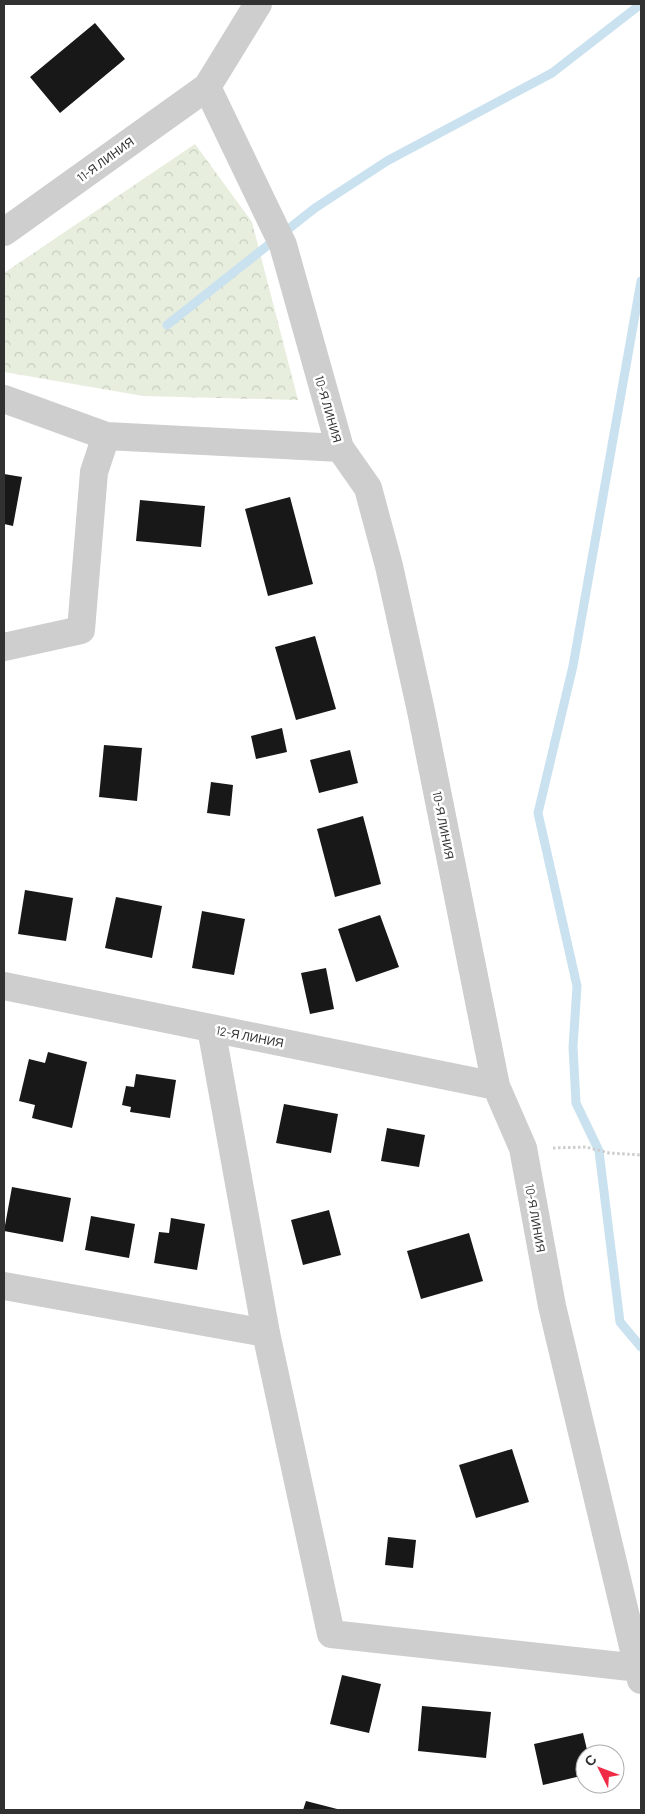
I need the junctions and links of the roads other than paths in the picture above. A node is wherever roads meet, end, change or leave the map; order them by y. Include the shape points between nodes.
1 (258, 4) edge
2 (208, 87) junction
3 (4, 232) edge
4 (4, 399) edge
5 (106, 436) junction
6 (340, 448) junction
7 (4, 647) edge
8 (4, 986) edge
9 (210, 1028) junction
10 (496, 1086) junction
11 (4, 1286) edge
12 (266, 1333) junction
13 (640, 1674) edge

1 - 2 street
2 - 3 street, 11-Я ЛИНИЯ
2 - 6 street, 10-Я ЛИНИЯ via 283,245
4 - 5 street
5 - 6 street
5 - 7 street via 94,472 81,630
6 - 10 street, 10-Я ЛИНИЯ via 368,488 389,566
8 - 9 street, 12-Я ЛИНИЯ
9 - 10 street, 12-Я ЛИНИЯ
9 - 12 street
10 - 13 street, 10-Я ЛИНИЯ via 523,1148 552,1306
11 - 12 street
12 - 13 street via 331,1634

